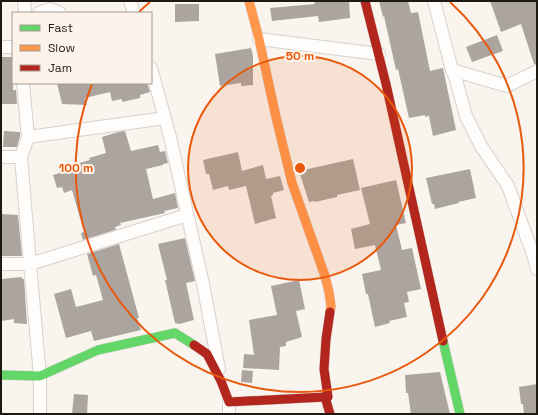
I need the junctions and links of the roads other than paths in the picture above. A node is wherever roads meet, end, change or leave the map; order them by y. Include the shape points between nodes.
1 (24, 1) edge
2 (130, 1) edge
3 (249, 1) edge
4 (365, 1) edge
5 (434, 1) edge
6 (25, 12) edge
7 (42, 12) edge
8 (58, 12) edge
9 (134, 12) edge
10 (259, 39) junction
11 (1, 47) edge
12 (12, 47) edge
13 (379, 54) junction
14 (452, 70) junction
15 (537, 71) edge
16 (152, 72) edge
17 (23, 84) edge
18 (165, 118) junction
19 (28, 137) junction
20 (1, 157) edge
21 (21, 158) junction
22 (188, 215) junction
23 (1, 264) edge
24 (30, 264) junction
25 (537, 269) edge
26 (1, 375) edge
27 (40, 376) junction
28 (221, 382) junction
29 (325, 397) junction
30 (229, 402) junction
31 (40, 414) edge
32 (229, 414) edge
33 (330, 414) edge
34 (460, 414) edge

1 - 6 street
2 - 9 street
3 - 10 street
4 - 13 street
5 - 14 street
7 - 8 street via 50,9
10 - 13 street
10 - 29 street via 292,183 329,292 331,306 324,369 328,397
11 - 12 street
13 - 34 street
14 - 15 street via 507,86
14 - 25 street via 466,116 508,186
16 - 18 street
17 - 19 street
18 - 19 street
18 - 22 street
19 - 21 street
20 - 21 street
21 - 24 street
22 - 24 street
22 - 28 street
23 - 24 street
24 - 27 street
26 - 27 street
27 - 28 street via 98,350 175,334 207,354
27 - 31 street
28 - 30 street
29 - 30 street
29 - 33 street
30 - 32 street

